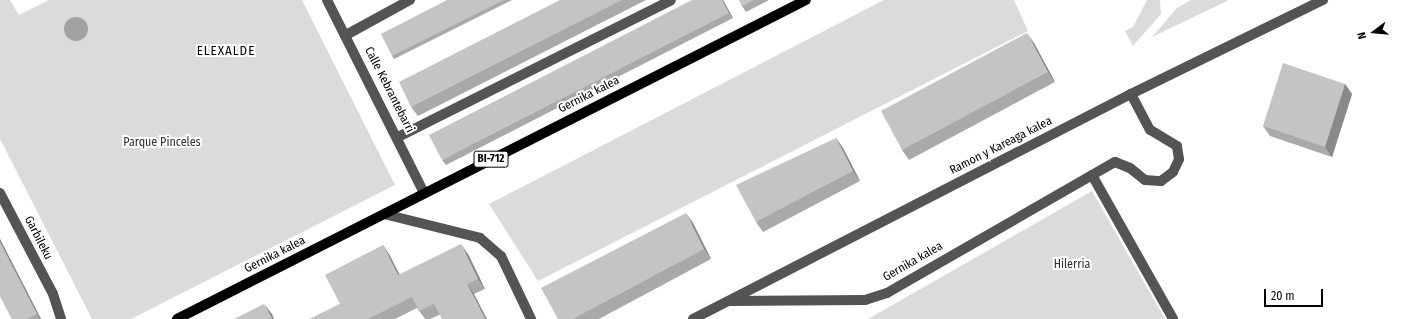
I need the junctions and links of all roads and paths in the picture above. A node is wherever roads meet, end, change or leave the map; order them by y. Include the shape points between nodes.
1 (327, 0) edge
2 (410, 0) edge
3 (671, 0) edge
4 (806, 0) edge
5 (1323, 0) edge
6 (346, 35) junction
7 (1131, 94) junction
8 (398, 137) junction
9 (1092, 175) junction
10 (0, 193) edge
11 (424, 193) junction
12 (384, 214) junction
13 (727, 301) junction
14 (61, 319) edge
15 (177, 319) edge
16 (531, 319) edge
17 (693, 319) edge
18 (1173, 319) edge

1 - 6 street, Calle Kebrantebarri
2 - 6 street
3 - 8 street
4 - 11 main road, Gernika kalea / BI-712
5 - 7 street, Ramon y Kareaga kalea
6 - 8 street, Calle Kebrantebarri
7 - 9 street, Gernika kalea via 1150,130 1177,146 1179,159 1173,172 1161,181 1145,180 1130,168 1115,162
7 - 13 street, Ramon y Kareaga kalea
8 - 11 street, Calle Kebrantebarri
9 - 13 street, Gernika kalea via 887,293 865,300
9 - 18 street
10 - 14 street, Garbileku via 53,294
11 - 12 main road, Gernika kalea / BI-712
12 - 15 main road, Gernika kalea / BI-712
12 - 16 street via 480,238 501,256
13 - 17 street, Ramon y Kareaga kalea

